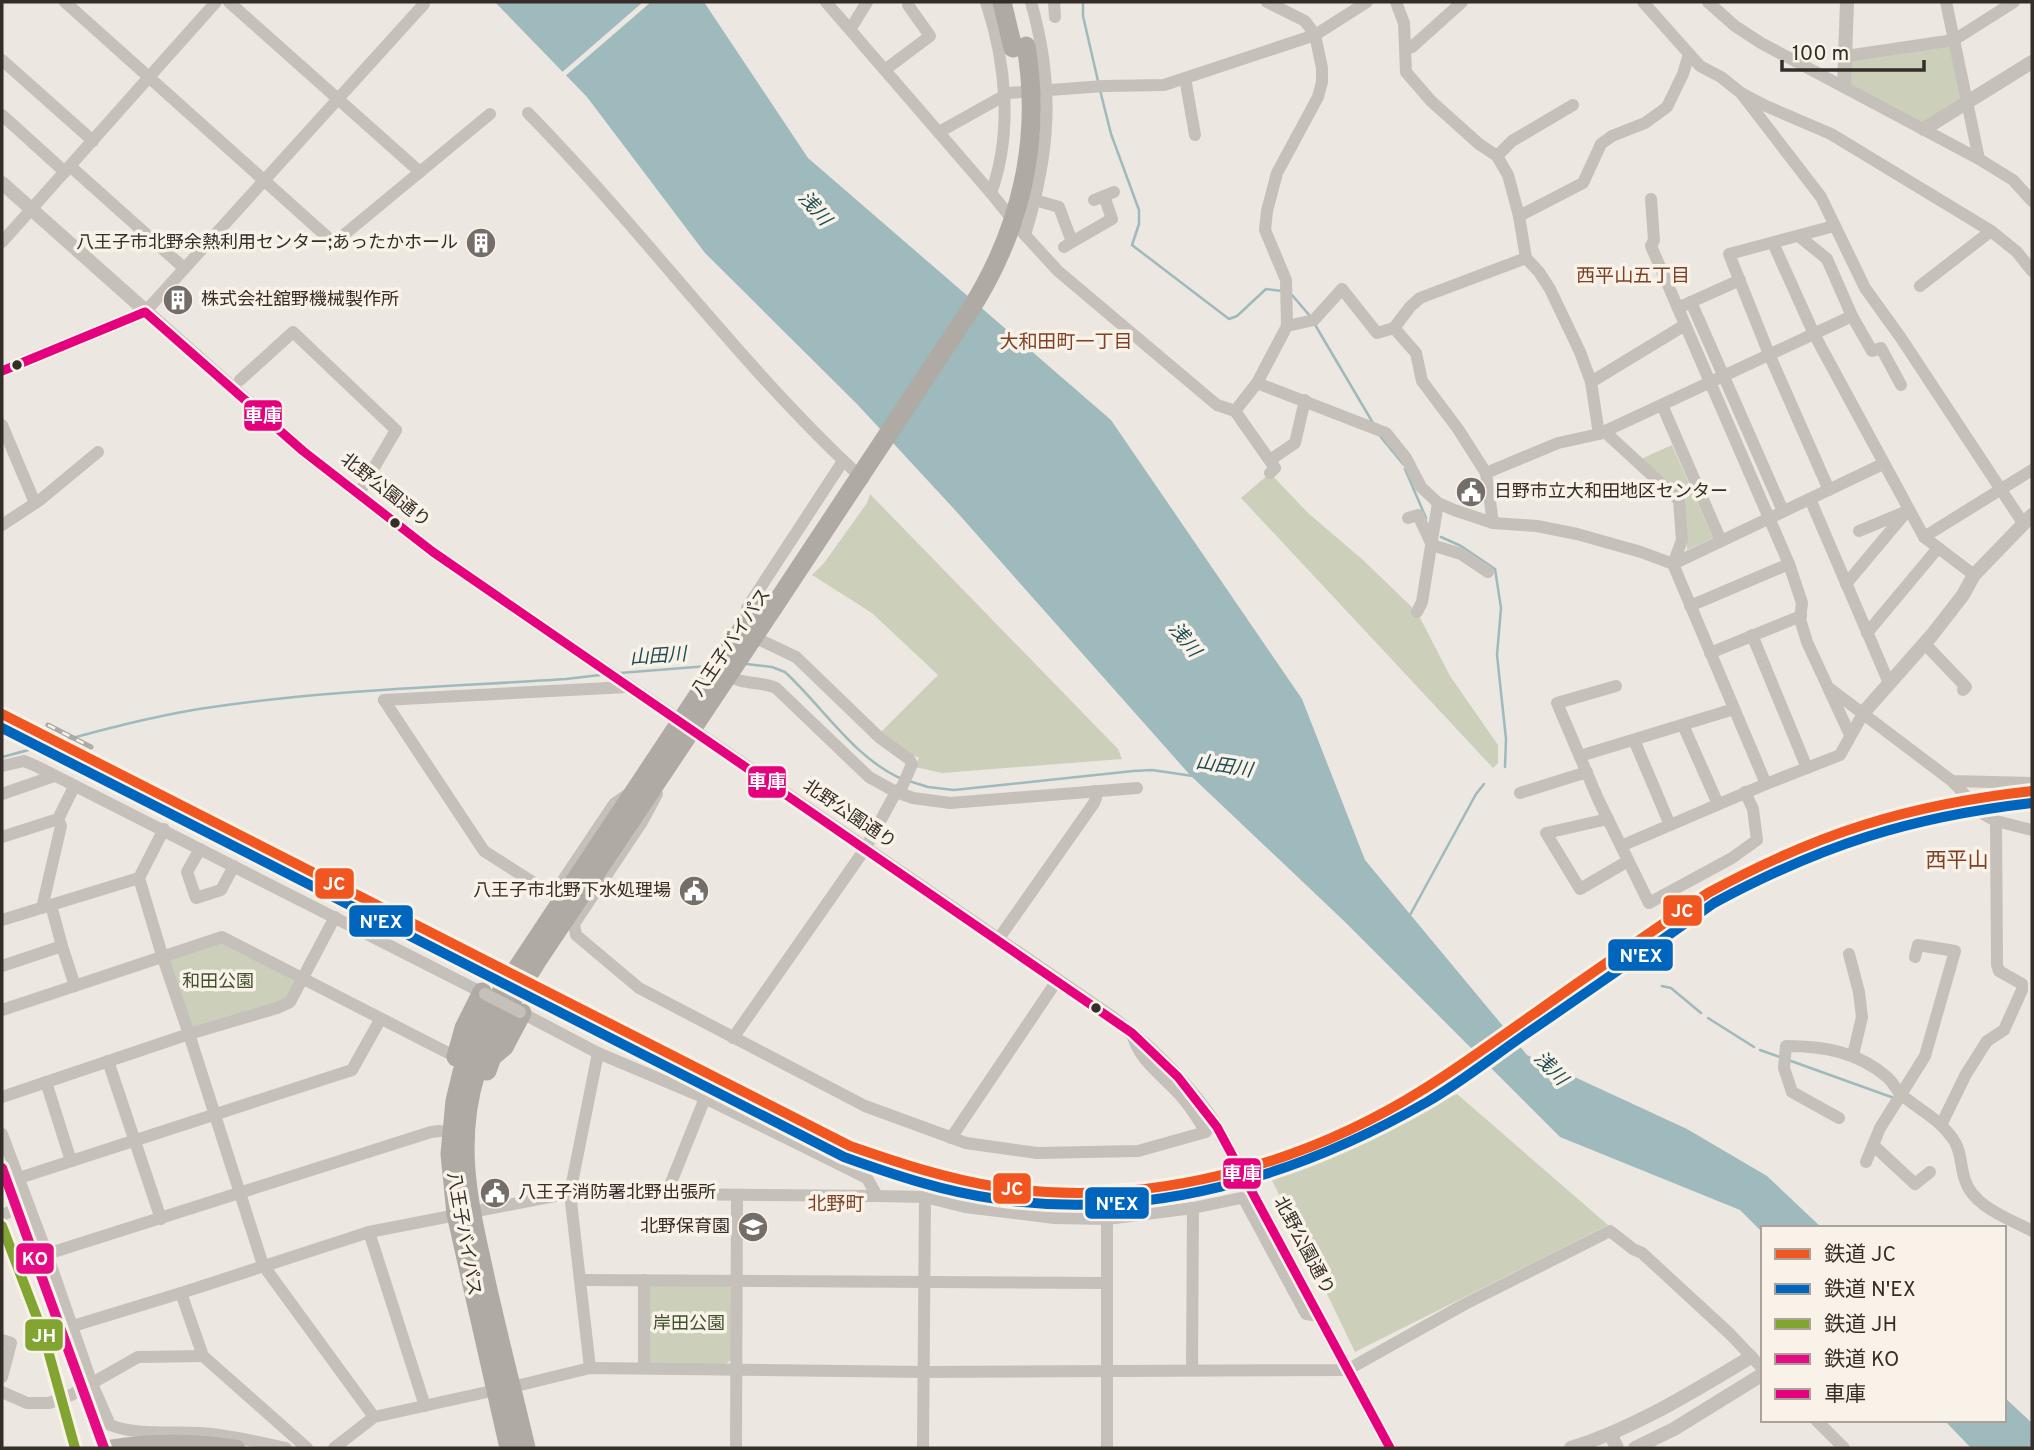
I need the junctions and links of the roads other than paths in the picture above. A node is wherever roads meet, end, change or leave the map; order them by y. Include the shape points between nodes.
1 (65, 2) edge
2 (216, 2) edge
3 (229, 2) edge
4 (826, 2) edge
5 (867, 2) edge
6 (986, 2) edge
7 (997, 2) edge
8 (1002, 2) edge
9 (1015, 2) edge
10 (1031, 2) edge
11 (1054, 2) edge
12 (1267, 2) edge
13 (1367, 2) edge
14 (1396, 2) edge
15 (1462, 2) edge
16 (1643, 2) edge
17 (1708, 2) edge
18 (1847, 2) edge
19 (1946, 2) edge
20 (2014, 2) edge
21 (424, 4) dead end
22 (908, 5) dead end
23 (1055, 17) dead end
24 (851, 28) junction
25 (1315, 35) junction
26 (1954, 40) junction
27 (1016, 41) junction
28 (1407, 48) junction
29 (1689, 54) junction
30 (1846, 56) junction
31 (2, 60) edge
32 (2032, 62) edge
33 (886, 69) junction
34 (150, 77) junction
35 (1185, 78) junction
36 (1844, 86) junction
37 (1047, 91) junction
38 (1741, 93) junction
39 (1004, 96) junction
40 (338, 99) junction
41 (1967, 101) junction
42 (1573, 105) dead end
43 (528, 113) dead end
44 (490, 114) dead end
45 (2, 115) edge
46 (1924, 128) junction
47 (939, 132) junction
48 (1195, 135) dead end
49 (93, 141) junction
50 (1497, 156) junction
51 (1979, 159) junction
52 (67, 169) junction
53 (420, 172) junction
54 (264, 181) junction
55 (2, 183) edge
56 (991, 193) junction
57 (1104, 196) dead end
58 (1651, 199) dead end
59 (1035, 200) junction
60 (2032, 201) edge
61 (31, 209) junction
62 (1519, 216) junction
63 (1834, 226) junction
64 (1991, 231) junction
65 (1025, 235) junction
66 (1800, 237) junction
67 (2, 242) edge
68 (1773, 243) junction
69 (1526, 258) junction
70 (184, 268) junction
71 (2032, 271) edge
72 (1740, 280) junction
73 (1920, 286) dead end
74 (1684, 305) junction
75 (145, 312) junction
76 (1852, 316) junction
77 (1685, 325) junction
78 (1287, 326) junction
79 (1394, 328) junction
80 (1814, 334) junction
81 (1901, 338) junction
82 (1881, 348) junction
83 (1769, 354) junction
84 (2, 371) edge
85 (1724, 376) junction
86 (240, 380) dead end
87 (1591, 382) junction
88 (1257, 383) junction
89 (1709, 383) junction
90 (1900, 386) dead end
91 (1304, 400) junction
92 (1662, 405) junction
93 (1235, 411) junction
94 (2, 425) edge
95 (1602, 433) junction
96 (6, 448) edge
97 (98, 452) dead end
98 (843, 461) junction
99 (1883, 464) junction
100 (2032, 470) edge
101 (1486, 473) junction
102 (1829, 490) junction
103 (2001, 490) junction
104 (358, 495) junction
105 (1810, 499) junction
106 (35, 503) junction
107 (1438, 503) junction
108 (1908, 510) junction
109 (1783, 511) junction
110 (1408, 518) dead end
111 (1768, 519) junction
112 (2028, 519) edge
113 (1493, 523) junction
114 (2, 525) edge
115 (1860, 531) dead end
116 (1924, 537) junction
117 (1721, 541) junction
118 (1432, 545) junction
119 (1938, 548) junction
120 (1672, 564) junction
121 (1789, 564) junction
122 (1488, 572) dead end
123 (1974, 575) junction
124 (1846, 584) junction
125 (1690, 606) junction
126 (765, 607) junction
127 (1417, 611) dead end
128 (1801, 616) junction
129 (1867, 633) junction
130 (1752, 635) junction
131 (1924, 643) junction
132 (1710, 653) junction
133 (736, 659) junction
134 (1889, 682) junction
135 (623, 683) junction
136 (1616, 686) dead end
137 (1828, 688) junction
138 (1963, 690) dead end
139 (1734, 709) junction
140 (1864, 712) junction
141 (1683, 725) junction
142 (686, 726) junction
143 (1850, 735) junction
144 (1634, 740) junction
145 (1580, 756) junction
146 (2, 766) edge
147 (1807, 768) junction
148 (1587, 772) junction
149 (54, 776) junction
150 (662, 776) junction
151 (1952, 781) junction
152 (2032, 782) edge
153 (1766, 784) junction
154 (74, 786) junction
155 (1137, 788) dead end
156 (899, 790) junction
157 (633, 791) junction
158 (1095, 791) junction
159 (1745, 792) junction
160 (1520, 793) dead end
161 (2, 794) edge
162 (1718, 804) junction
163 (58, 819) junction
164 (1608, 819) junction
165 (1996, 821) junction
166 (1670, 825) junction
167 (164, 829) junction
168 (2032, 830) edge
169 (2, 837) edge
170 (1621, 846) junction
171 (200, 849) junction
172 (865, 849) junction
173 (1628, 861) junction
174 (234, 866) junction
175 (139, 878) junction
176 (47, 906) junction
177 (335, 917) junction
178 (2, 920) edge
179 (997, 941) junction
180 (62, 946) junction
181 (1849, 954) dead end
182 (162, 955) junction
183 (1915, 957) dead end
184 (2, 966) edge
185 (303, 979) junction
186 (1056, 982) junction
187 (75, 986) junction
188 (483, 993) junction
189 (2, 1010) edge
190 (521, 1012) junction
191 (380, 1020) junction
192 (1132, 1033) junction
193 (190, 1034) junction
194 (733, 1038) junction
195 (598, 1053) junction
196 (1853, 1055) junction
197 (456, 1057) junction
198 (108, 1062) junction
199 (46, 1082) junction
200 (1901, 1095) junction
201 (2, 1097) edge
202 (705, 1098) junction
203 (215, 1115) junction
204 (1839, 1118) dead end
205 (1942, 1123) junction
206 (440, 1131) junction
207 (2, 1134) edge
208 (951, 1138) junction
209 (133, 1140) junction
210 (1873, 1145) junction
211 (71, 1161) junction
212 (1866, 1162) dead end
213 (1930, 1172) dead end
214 (19, 1178) junction
215 (570, 1193) junction
216 (241, 1194) junction
217 (666, 1195) junction
218 (737, 1195) junction
219 (877, 1196) junction
220 (925, 1198) junction
221 (27, 1202) junction
222 (1193, 1208) junction
223 (463, 1213) junction
224 (3, 1215) edge
225 (161, 1219) junction
226 (1107, 1219) junction
227 (2032, 1231) edge
228 (369, 1232) junction
229 (47, 1254) junction
230 (263, 1265) junction
231 (580, 1280) junction
232 (644, 1280) junction
233 (738, 1280) junction
234 (925, 1282) junction
235 (1107, 1283) junction
236 (181, 1293) junction
237 (1319, 1316) junction
238 (73, 1326) junction
239 (2, 1340) edge
240 (203, 1356) junction
241 (1751, 1357) junction
242 (590, 1368) junction
243 (644, 1368) junction
244 (738, 1369) junction
245 (1761, 1369) edge
246 (1107, 1370) junction
247 (1192, 1370) junction
248 (1347, 1370) junction
249 (924, 1372) junction
250 (1761, 1372) edge
251 (2, 1377) edge
252 (92, 1384) junction
253 (504, 1388) junction
254 (2, 1392) edge
255 (425, 1406) junction
256 (374, 1417) junction
257 (1818, 1422) edge
258 (1614, 1442) edge
259 (303, 1444) edge
260 (114, 1447) edge
261 (207, 1447) edge
262 (237, 1448) edge
263 (287, 1448) edge
264 (334, 1448) edge
265 (509, 1448) edge
266 (526, 1448) edge
267 (736, 1448) edge
268 (923, 1448) edge
269 (1107, 1448) edge
270 (1390, 1448) edge
271 (1572, 1448) edge
272 (1634, 1448) edge
273 (1844, 1448) edge

1 - 34 street
2 - 34 street
3 - 40 street
4 - 24 street
5 - 24 street
6 - 39 street via 998,45
7 - 27 highway
8 - 27 highway, 八王子バイパス
9 - 27 highway, 八王子バイパス
10 - 37 street
11 - 23 street
12 - 25 street via 1305,21
13 - 25 street
14 - 28 street
15 - 28 street
16 - 29 street
17 - 36 street via 1761,43
18 - 30 street
19 - 26 street
20 - 26 street
21 - 40 street
22 - 33 street via 930,36
24 - 33 street
25 - 35 street
25 - 78 street via 1322,82 1277,173 1265,230 1286,280
26 - 30 street
26 - 41 street
27 - 126 highway, 八王子バイパス via 1016,151 1007,198 987,254
28 - 50 street via 1406,72 1417,86
29 - 38 street
29 - 62 street via 1667,107 1601,144 1583,183
30 - 36 street
31 - 49 street
32 - 41 street
33 - 47 street
34 - 49 street
34 - 54 street
35 - 37 street via 1164,85
35 - 48 street
36 - 46 street
37 - 39 street
37 - 59 street via 1046,139
38 - 63 street via 1821,197
38 - 64 street via 1831,134
39 - 47 street
39 - 56 street via 1000,160
40 - 53 street
40 - 54 street
41 - 46 street
41 - 51 street
42 - 50 street via 1512,141
43 - 98 street
44 - 53 street
45 - 52 street
46 - 51 street
47 - 56 street
49 - 52 street
50 - 62 street via 1508,174
51 - 60 street via 2013,180
52 - 61 street
52 - 70 street
53 - 54 street via 334,243
54 - 70 street
55 - 61 street, 北野公園通り
56 - 65 street
57 - 59 street via 1112,219 1068,245 1059,207
58 - 74 street via 1651,246
59 - 65 street
61 - 67 street
61 - 75 street, 北野公園通り
62 - 69 street
63 - 66 street
63 - 81 street via 1865,288
64 - 71 street
64 - 73 street
65 - 93 street via 1058,271 1217,405
66 - 68 street
66 - 76 street via 1827,259
68 - 72 street via 1729,254
68 - 80 street
69 - 79 street via 1420,298
69 - 87 street via 1550,289
70 - 75 street
72 - 74 street
72 - 83 street
74 - 77 street
74 - 85 street
75 - 84 street
75 - 104 street, 北野公園通り
76 - 80 street
76 - 82 street via 1872,352
77 - 87 street
77 - 89 street
78 - 79 street via 1314,320 1342,289 1377,332
78 - 88 street
79 - 101 street via 1416,354 1422,381
80 - 83 street
80 - 99 street
81 - 82 street
81 - 103 street
82 - 90 street
83 - 85 street
83 - 102 street
85 - 89 street
85 - 109 street
86 - 104 street via 293,332 396,430
87 - 95 street
88 - 91 street
88 - 93 street
89 - 92 street
89 - 111 street
91 - 93 street via 1295,443 1270,466
91 - 107 street via 1386,433
92 - 95 street
92 - 117 street
94 - 96 street
95 - 101 street via 1558,443
95 - 120 street via 1679,500 1682,540
96 - 106 street
97 - 106 street
98 - 133 street via 730,635
98 - 133 street via 866,482 771,626
99 - 102 street
99 - 108 street
100 - 103 street
101 - 113 street
102 - 105 street
103 - 112 street
103 - 116 street
104 - 135 street, 北野公園通り
105 - 109 street
105 - 124 street
106 - 114 street
107 - 113 street
107 - 118 street
108 - 115 street
108 - 116 street
108 - 124 street
109 - 111 street
110 - 118 street via 1418,516
111 - 117 street
111 - 121 street
112 - 123 street
113 - 120 street via 1577,534
116 - 119 street
117 - 120 street
118 - 122 street via 1461,554
118 - 127 street
119 - 123 street
119 - 129 street
120 - 125 street
121 - 125 street
121 - 128 street via 1802,603
123 - 131 street
124 - 129 street
125 - 132 street
126 - 133 highway, 八王子バイパス
126 - 133 highway, 八王子バイパス
128 - 130 street
128 - 137 street via 1807,642
129 - 134 street
130 - 132 street
130 - 147 street
131 - 134 street
131 - 138 street via 1966,687
132 - 139 street
133 - 142 highway, 八王子バイパス
133 - 156 street via 740,681 776,688 869,777
133 - 156 street via 796,657 880,738 909,759 912,764
134 - 140 street
135 - 142 street, 北野公園通り
135 - 157 street via 384,700 484,851 553,895 614,804
136 - 145 street via 1557,703
137 - 140 street
137 - 143 street
139 - 141 street
139 - 153 street
140 - 143 street
140 - 151 street
141 - 144 street
141 - 162 street
142 - 150 highway, 八王子バイパス
142 - 157 highway, 八王子バイパス
142 - 172 street, 北野公園通り
143 - 147 street via 1840,755
144 - 145 street
144 - 166 street
145 - 148 street
146 - 149 street via 24,761
147 - 153 street
148 - 160 street
148 - 164 street
149 - 154 street
149 - 161 street
150 - 194 street via 655,802 574,924 576,935 639,989
150 - 223 highway, 八王子バイパス via 537,961 485,1050 465,1131
151 - 152 street
151 - 165 street via 1983,814
153 - 159 street
154 - 163 street
154 - 167 street
155 - 158 street
156 - 158 street via 929,802 950,803
156 - 172 street
157 - 223 highway, 八王子バイパス via 497,998 468,1054 450,1130 452,1188
158 - 179 street via 1094,803
159 - 162 street
159 - 173 street via 1754,809 1757,840 1732,858 1649,903
162 - 166 street
163 - 169 street
163 - 176 street via 61,826
164 - 170 street
164 - 173 street via 1546,833 1580,888
165 - 168 street
165 - 205 street via 1997,965 1998,971 2022,984 2022,990 2004,1030 1987,1041
166 - 170 street
167 - 171 street
167 - 175 street
170 - 173 street
171 - 174 street
171 - 174 street via 187,872 196,898 221,890
172 - 179 street, 北野公園通り
172 - 194 street
174 - 177 street
175 - 176 street
175 - 182 street
176 - 178 street
176 - 180 street
177 - 185 street
177 - 188 street
179 - 186 street, 北野公園通り
180 - 184 street
180 - 187 street
181 - 196 street via 1862,1017
182 - 185 street via 222,937
182 - 187 street
182 - 193 street
183 - 200 street via 1918,945 1955,951 1925,1056
185 - 191 street
185 - 193 street via 284,1005
186 - 192 street, 北野公園通り
186 - 208 street
187 - 189 street
188 - 190 street, bridge
188 - 197 highway via 464,1028
190 - 195 street
190 - 223 highway via 504,1047 492,1057 485,1077 474,1130 477,1195
191 - 197 street
191 - 203 street via 352,1070
192 - 208 street via 1141,1057 1182,1098 1206,1132 1138,1151 1037,1153
192 - 237 street, 北野公園通り via 1191,1090 1213,1121
193 - 198 street
193 - 203 street
194 - 208 street via 865,1107
195 - 202 street
195 - 215 street
196 - 200 street via 1886,1077
196 - 204 street via 1786,1046 1784,1068 1792,1092
197 - 206 highway
198 - 199 street
198 - 209 street
199 - 201 street
199 - 211 street
200 - 205 street
200 - 210 street
202 - 217 street
202 - 219 street via 867,1178
203 - 209 street
203 - 216 street
205 - 227 street via 1956,1143 1965,1183 1977,1199
206 - 216 street
206 - 223 highway via 448,1201
207 - 214 street
209 - 211 street
209 - 225 street
210 - 212 street
210 - 213 street via 1915,1184
211 - 214 street
214 - 221 street
215 - 217 street
215 - 223 street
215 - 231 street
216 - 225 street
216 - 230 street
217 - 218 street
218 - 219 street
218 - 233 street
219 - 220 street
220 - 226 street via 1009,1214
220 - 234 street
221 - 224 street
221 - 229 street
222 - 226 street
222 - 237 street via 1241,1198 1245,1201 1306,1314
222 - 247 street
223 - 228 street
223 - 253 highway, 八王子バイパス
225 - 229 street
226 - 235 street
228 - 230 street
228 - 255 street
229 - 238 street
230 - 236 street
230 - 256 street
231 - 232 street
231 - 242 street
232 - 233 street
232 - 243 street
233 - 234 street
233 - 244 street
234 - 235 street
234 - 249 street
235 - 246 street
236 - 238 street
236 - 240 street
237 - 248 street, 北野公園通り
238 - 252 street
239 - 251 street via 11,1343
240 - 252 street via 138,1357
240 - 259 street
241 - 245 street
241 - 248 street via 1642,1254 1610,1231
241 - 258 street
242 - 243 street
242 - 253 street
243 - 244 street
244 - 249 street
244 - 267 street
246 - 247 street
246 - 249 street
246 - 269 street
247 - 248 street
248 - 270 street, 北野公園通り
249 - 268 street
250 - 272 street via 1674,1429
252 - 254 street via 57,1401 38,1404
252 - 263 street via 110,1425 126,1431 202,1433
253 - 255 street
253 - 265 highway, 八王子バイパス
253 - 266 highway, 八王子バイパス
255 - 256 street
256 - 264 street
257 - 273 street
258 - 271 street
259 - 263 street
260 - 261 main road via 146,1443
261 - 262 main road

